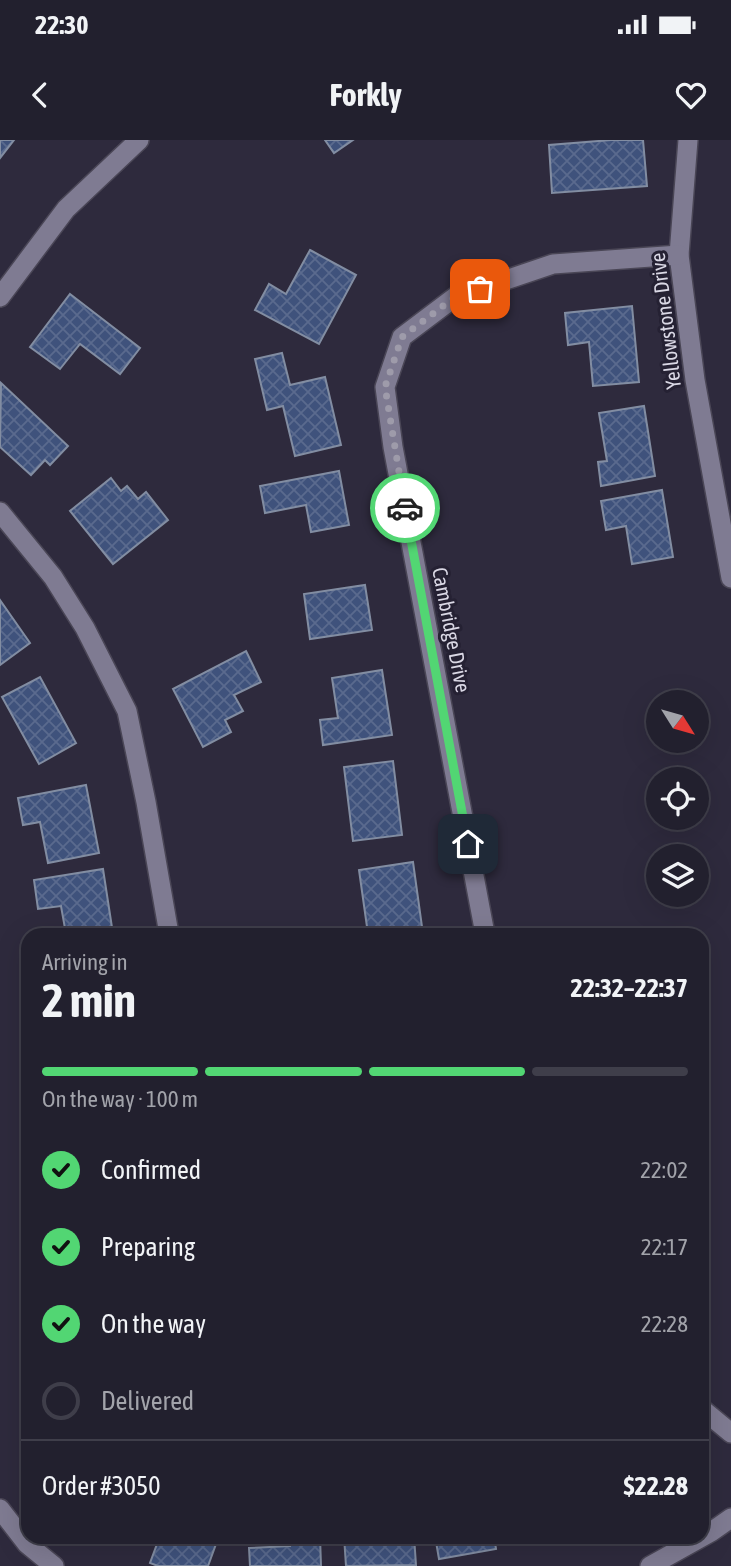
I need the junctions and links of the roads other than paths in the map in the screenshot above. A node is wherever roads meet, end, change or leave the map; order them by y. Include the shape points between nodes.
1 (139, 140) edge
2 (688, 140) edge
3 (679, 255) junction
4 (0, 297) edge
5 (0, 512) edge
6 (731, 578) edge
7 (168, 928) edge
8 (484, 928) edge
9 (709, 1415) edge
10 (731, 1433) edge
11 (0, 1509) edge
12 (731, 1518) edge
13 (709, 1533) edge
14 (21, 1536) edge
15 (27, 1544) edge
16 (689, 1544) edge
17 (54, 1566) edge
18 (650, 1566) edge

1 - 4 street via 66,209
2 - 3 street, Yellowstone Drive
3 - 6 street, Yellowstone Drive via 695,380
3 - 8 street, Cambridge Drive via 554,264 455,297 402,337 385,387
5 - 7 street via 60,587 127,711
9 - 10 street
11 - 14 street
12 - 13 street
15 - 17 street
16 - 18 street

